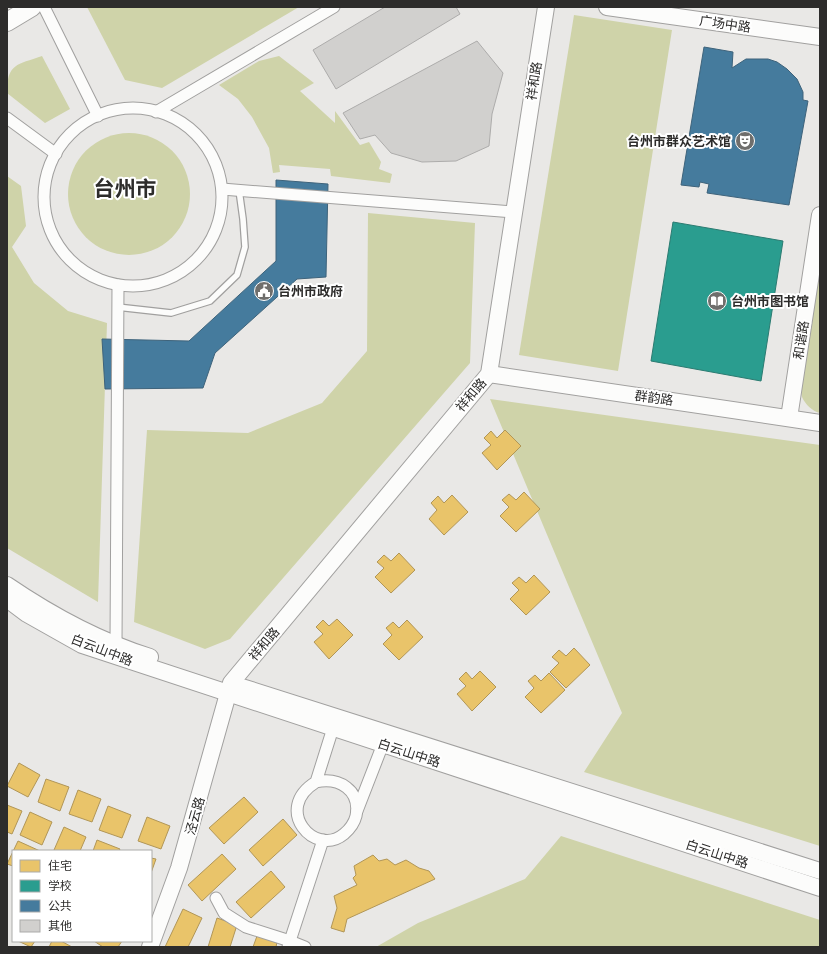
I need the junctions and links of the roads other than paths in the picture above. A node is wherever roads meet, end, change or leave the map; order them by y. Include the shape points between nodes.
1 (32, 7) edge
2 (44, 7) edge
3 (334, 7) edge
4 (546, 7) edge
5 (607, 7) edge
6 (7, 22) edge
7 (820, 37) edge
8 (156, 112) junction
9 (98, 116) junction
10 (7, 118) edge
11 (56, 154) junction
12 (222, 189) junction
13 (239, 190) junction
14 (514, 212) junction
15 (820, 215) edge
16 (118, 285) junction
17 (117, 307) junction
18 (489, 374) junction
19 (789, 418) junction
20 (820, 423) edge
21 (7, 585) edge
22 (7, 599) edge
23 (116, 644) junction
24 (230, 688) junction
25 (333, 728) junction
26 (383, 744) junction
27 (316, 782) junction
28 (357, 811) junction
29 (323, 840) junction
30 (820, 871) edge
31 (817, 888) edge
32 (216, 898) dead end
33 (152, 942) edge
34 (289, 944) edge
35 (305, 947) edge

1 - 6 main road
2 - 9 street
3 - 8 street
4 - 14 street, 祥和路
5 - 7 street, 广场中路
8 - 9 street via 127,109
8 - 12 street via 184,124 201,140 214,160
9 - 11 street via 74,131
10 - 11 street
11 - 16 street via 45,186 44,203 53,236 61,250 81,270 101,281
12 - 13 street
12 - 16 street via 222,206 216,227 204,251 193,263 180,273 150,285
13 - 14 street
13 - 17 lane via 245,247 237,275 210,301 171,313
14 - 18 street, 祥和路
15 - 19 street, 和谐路
16 - 17 street
17 - 23 street
18 - 19 street, 群韵路
18 - 24 street, 祥和路
19 - 20 street, 群韵路
21 - 23 street, 白云山中路 via 25,598 90,634
22 - 24 street, 白云山中路 via 27,614 82,645
23 - 24 street, 白云山中路
24 - 25 street, 白云山中路
24 - 30 street, 白云山中路
24 - 33 street, 泾云路 via 179,868
25 - 26 street, 白云山中路
25 - 27 street
26 - 28 street
26 - 31 street, 白云山中路
27 - 28 street via 335,781 344,786 356,801
27 - 29 street via 307,787 301,795 297,804 297,814 305,831
28 - 29 street via 350,830 333,840
29 - 34 street
32 - 34 street via 224,913 246,927
34 - 35 street

